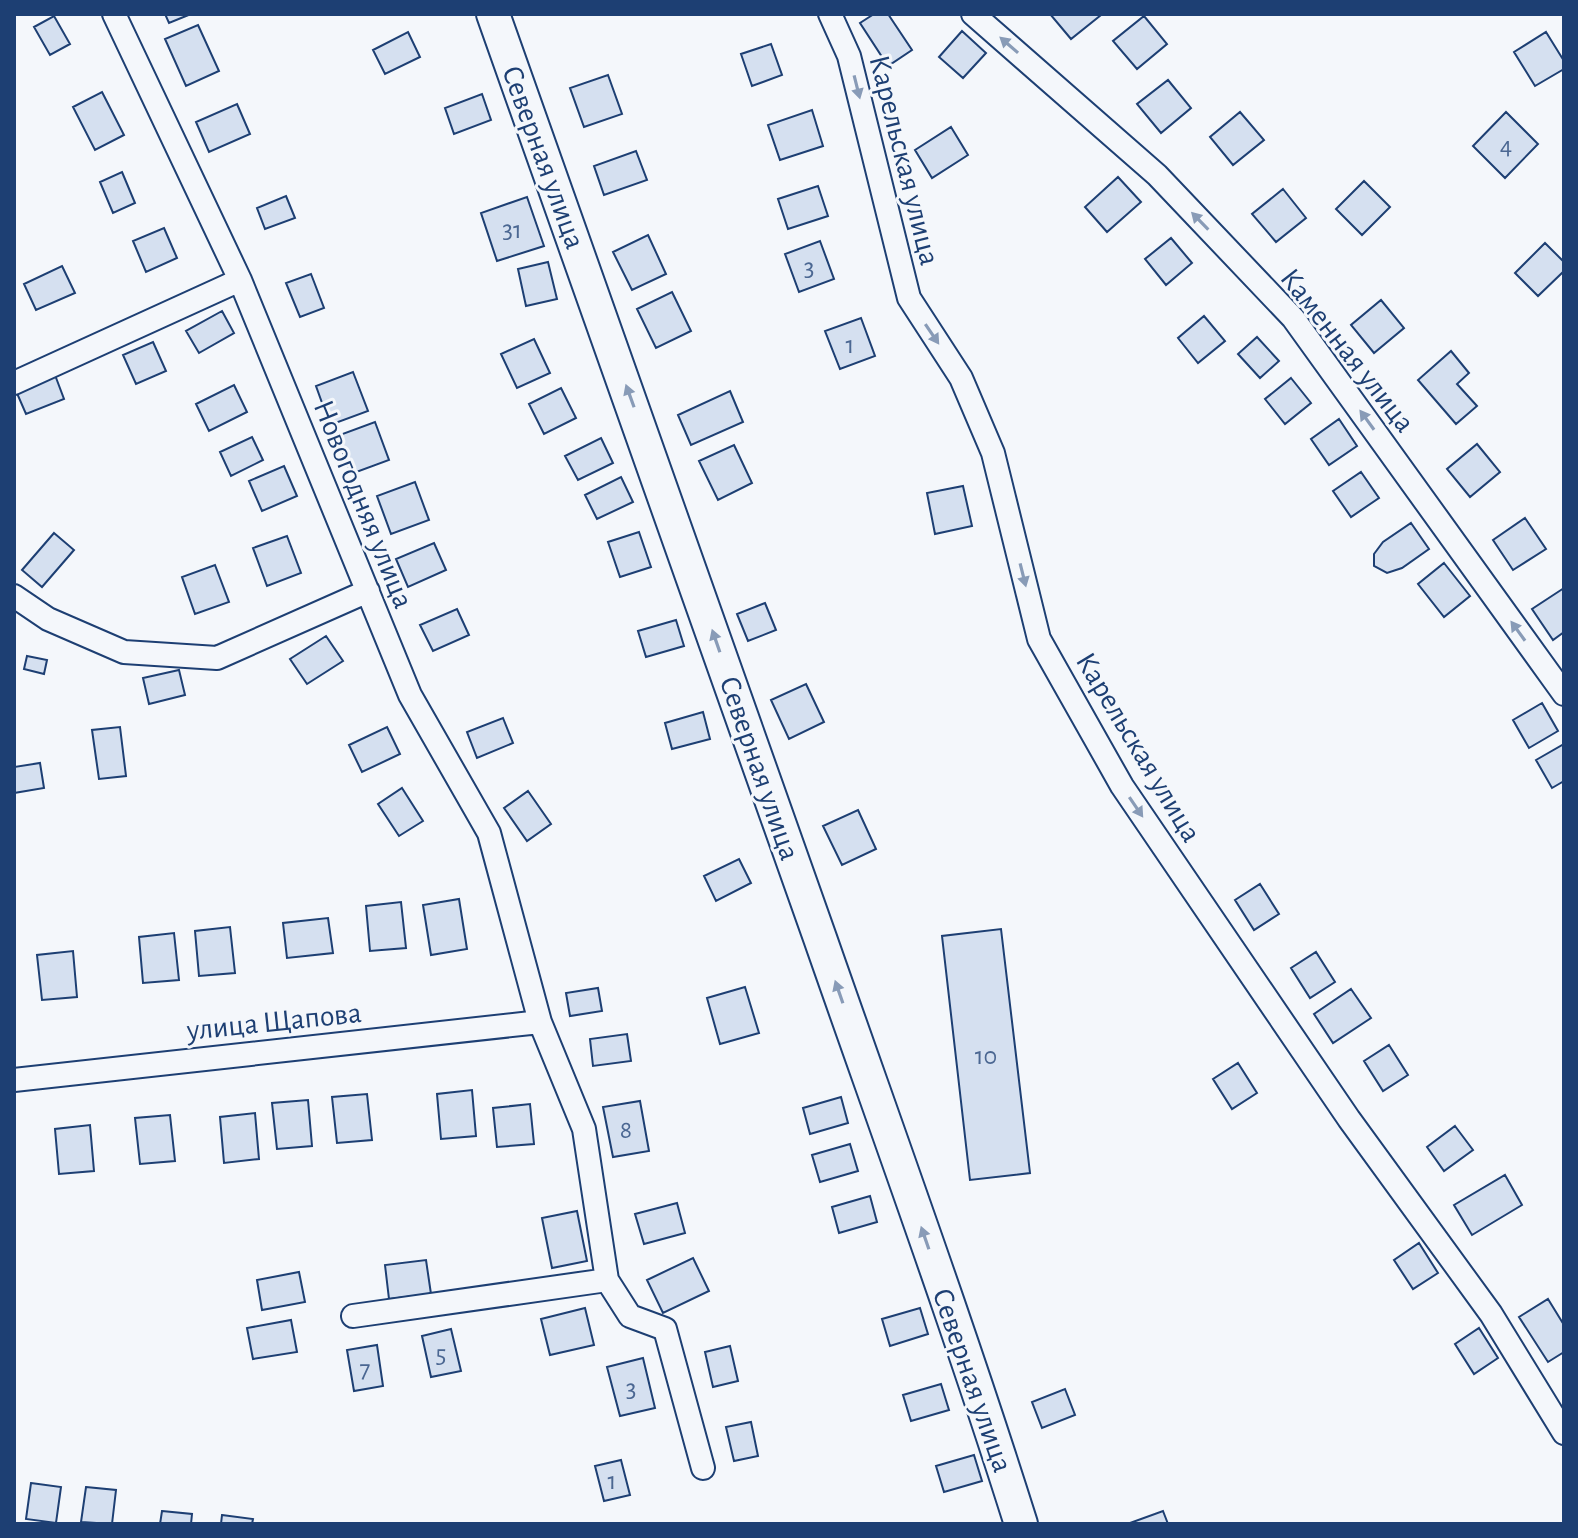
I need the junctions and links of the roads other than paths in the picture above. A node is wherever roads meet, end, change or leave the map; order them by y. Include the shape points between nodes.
1 (114, 14) edge
2 (493, 14) edge
3 (830, 14) edge
4 (973, 14) edge
5 (240, 280) junction
6 (14, 383) edge
7 (368, 591) junction
8 (14, 596) edge
9 (1564, 694) edge
10 (540, 1022) junction
11 (14, 1080) edge
12 (607, 1280) junction
13 (353, 1316) dead end
14 (1564, 1433) edge
15 (703, 1468) dead end
16 (1021, 1524) edge

1 - 5 street, Новогодняя улица
16 -> 2 main road, Северная улица via 891,1140
3 -> 14 street, Карельская улица via 849,56 909,298 961,378 993,453 1039,639 1122,786 1349,1119 1491,1314
9 -> 4 street, Каменная улица via 1293,318 1157,175
5 - 6 street
5 - 7 street, Новогодняя улица
7 - 8 street via 217,658 124,652 48,619
7 - 10 street, Новогодняя улица via 410,695 489,833
10 - 11 street, улица Щапова
10 - 12 street, Новогодняя улица via 584,1129
12 - 13 street
12 - 15 street via 630,1316 665,1329

